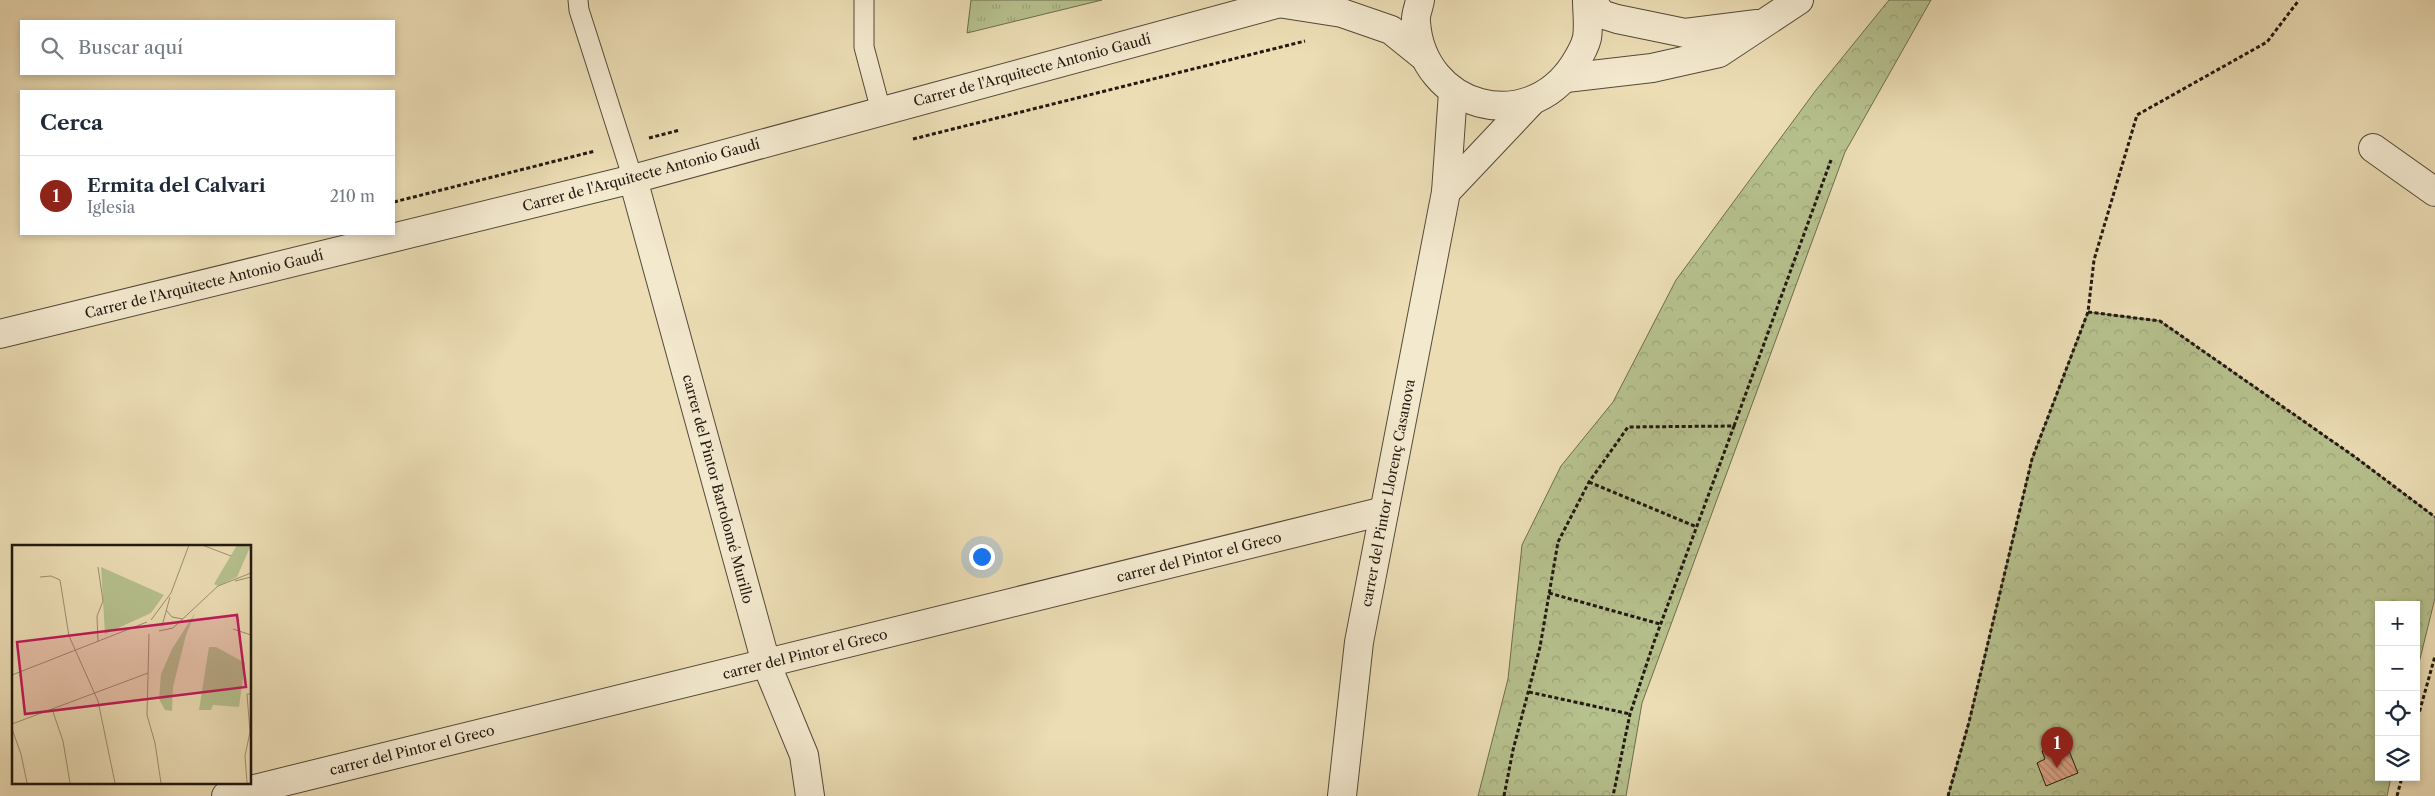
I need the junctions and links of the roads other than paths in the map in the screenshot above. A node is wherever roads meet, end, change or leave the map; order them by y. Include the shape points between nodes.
1 (578, 0) edge
2 (864, 0) edge
3 (1420, 0) edge
4 (1799, 0) edge
5 (1285, 1) edge
6 (1597, 3) edge
7 (1763, 24) junction
8 (1422, 55) junction
9 (1566, 78) junction
10 (1453, 92) junction
11 (1532, 101) junction
12 (881, 111) junction
13 (2373, 148) dead end
14 (632, 179) junction
15 (1446, 192) junction
16 (2435, 192) edge
17 (0, 334) edge
18 (1384, 512) junction
19 (766, 663) junction
20 (302, 787) edge
21 (226, 796) edge
22 (810, 796) edge
23 (1342, 796) edge

1 - 14 lane
2 - 12 lane via 864,47
3 - 8 street via 1416,21
4 - 7 street
5 - 8 street, Carrer de l'Arquitecte Antonio Gaudí via 1342,13 1391,30
5 - 12 street, Carrer de l'Arquitecte Antonio Gaudí
6 - 7 street via 1617,19 1685,33
6 - 9 street via 1587,38
7 - 9 street via 1718,53 1652,68
8 - 10 street via 1435,76
9 - 11 street via 1550,92
10 - 11 street via 1492,107
10 - 15 street, carrer del Pintor Llorenç Casanova
11 - 15 street
12 - 14 street, Carrer de l'Arquitecte Antonio Gaudí
13 - 16 street
14 - 17 street, Carrer de l'Arquitecte Antonio Gaudí
14 - 19 street, carrer del Pintor Bartolomé Murillo
15 - 18 street, carrer del Pintor Llorenç Casanova
18 - 19 street, carrer del Pintor el Greco
18 - 23 street, carrer del Pintor Llorenç Casanova via 1359,642
19 - 20 street, carrer del Pintor el Greco
19 - 22 street, carrer del Pintor Bartolomé Murillo via 804,755
20 - 21 street, carrer del Pintor el Greco

